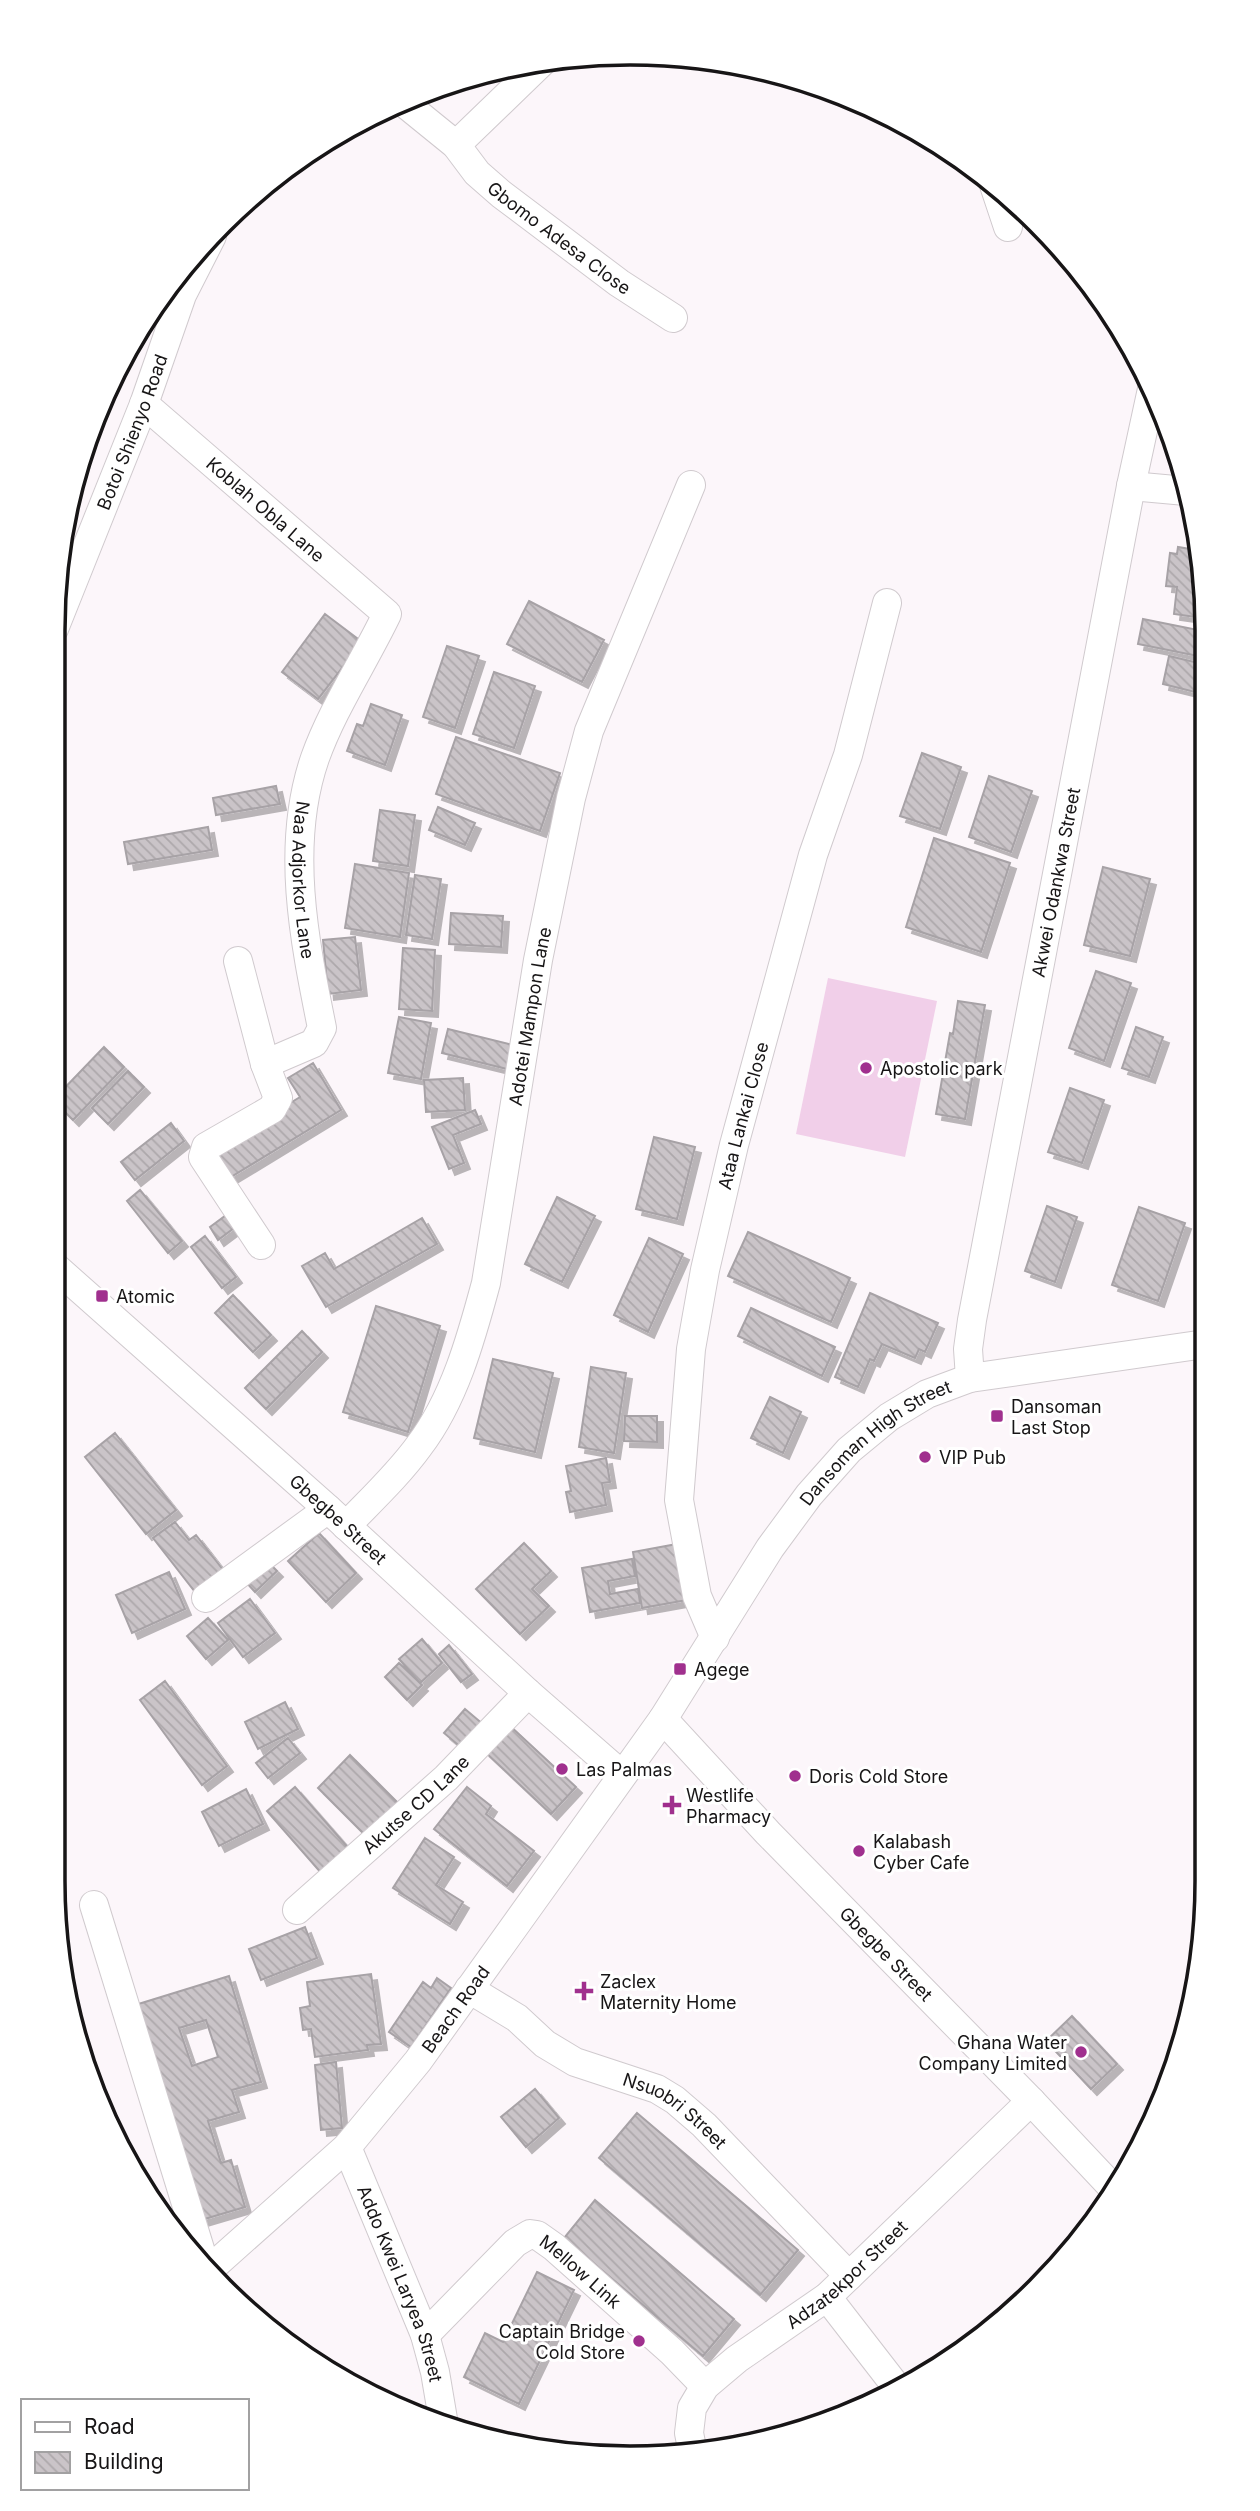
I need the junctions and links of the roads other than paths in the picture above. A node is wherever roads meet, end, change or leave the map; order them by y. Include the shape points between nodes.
1 (529, 75) edge
2 (412, 109) edge
3 (456, 145) junction
4 (1000, 202) edge
5 (1008, 227) dead end
6 (175, 295) edge
7 (673, 318) dead end
8 (144, 404) junction
9 (1148, 406) edge
10 (691, 485) dead end
11 (1131, 486) junction
12 (1177, 490) edge
13 (66, 599) edge
14 (887, 603) dead end
15 (387, 614) joint
16 (238, 961) dead end
17 (265, 1064) junction
18 (261, 1245) dead end
19 (65, 1276) edge
20 (1195, 1345) edge
21 (970, 1378) junction
22 (337, 1518) junction
23 (206, 1598) dead end
24 (715, 1638) junction
25 (528, 1693) junction
26 (663, 1719) junction
27 (622, 1775) junction
28 (94, 1905) dead end
29 (297, 1910) dead end
30 (469, 1989) junction
31 (1031, 2101) junction
32 (347, 2147) junction
33 (1108, 2183) edge
34 (199, 2247) edge
35 (215, 2265) edge
36 (849, 2276) junction
37 (827, 2297) junction
38 (425, 2335) junction
39 (892, 2382) edge
40 (705, 2386) junction
41 (442, 2414) edge
42 (691, 2442) edge

1 - 3 street
2 - 3 street, Gbomo Adesa Close
3 - 7 street, Gbomo Adesa Close via 501,194
4 - 5 street
6 - 8 street, Botoi Shienyo Road
8 - 13 street, Botoi Shienyo Road
8 - 15 street, Koblah Obla Lane
9 - 11 street, Akwei Odankwa Street
10 - 22 street, Adotei Mampon Lane via 589,731 571,798 538,960 486,1283 472,1334 443,1408 419,1446
11 - 12 street
11 - 21 street, Akwei Odankwa Street via 972,1320
14 - 24 street, Ataa Lankai Close via 848,755 813,855 734,1144 691,1349 679,1500 696,1596
15 - 17 street, Naa Adjorkor Lane via 334,714 304,795 298,835 303,919 322,1028 314,1043
16 - 17 street
17 - 18 street via 278,1098 272,1109 203,1152
19 - 22 street, Gbegbe Street
20 - 21 street, Dansoman High Street
21 - 24 street, Dansoman High Street via 927,1394 849,1450 777,1538
22 - 23 street, Adotei Mampon Lane
22 - 25 street, Gbegbe Street
24 - 26 street, Dansoman High Street
25 - 27 street, Gbegbe Street
25 - 29 street, Akutse CD Lane via 446,1778
26 - 27 street, Beach Road
26 - 31 street, Gbegbe Street
27 - 30 street, Beach Road
28 - 34 street
30 - 32 street, Beach Road via 418,2061
30 - 36 street, Nsuobri Street via 575,2062 657,2089 675,2100
31 - 33 street, Gbegbe Street
31 - 36 street, Adzatekpor Street
32 - 35 street, Beach Road
32 - 38 street, Addo Kwei Laryea Street
36 - 37 street, Adzatekpor Street
37 - 39 street
37 - 40 street, Adzatekpor Street
38 - 40 street, Mellow Link via 516,2243 537,2235 631,2314
38 - 41 street, Addo Kwei Laryea Street
40 - 42 street, Adzatekpor Street via 692,2408

